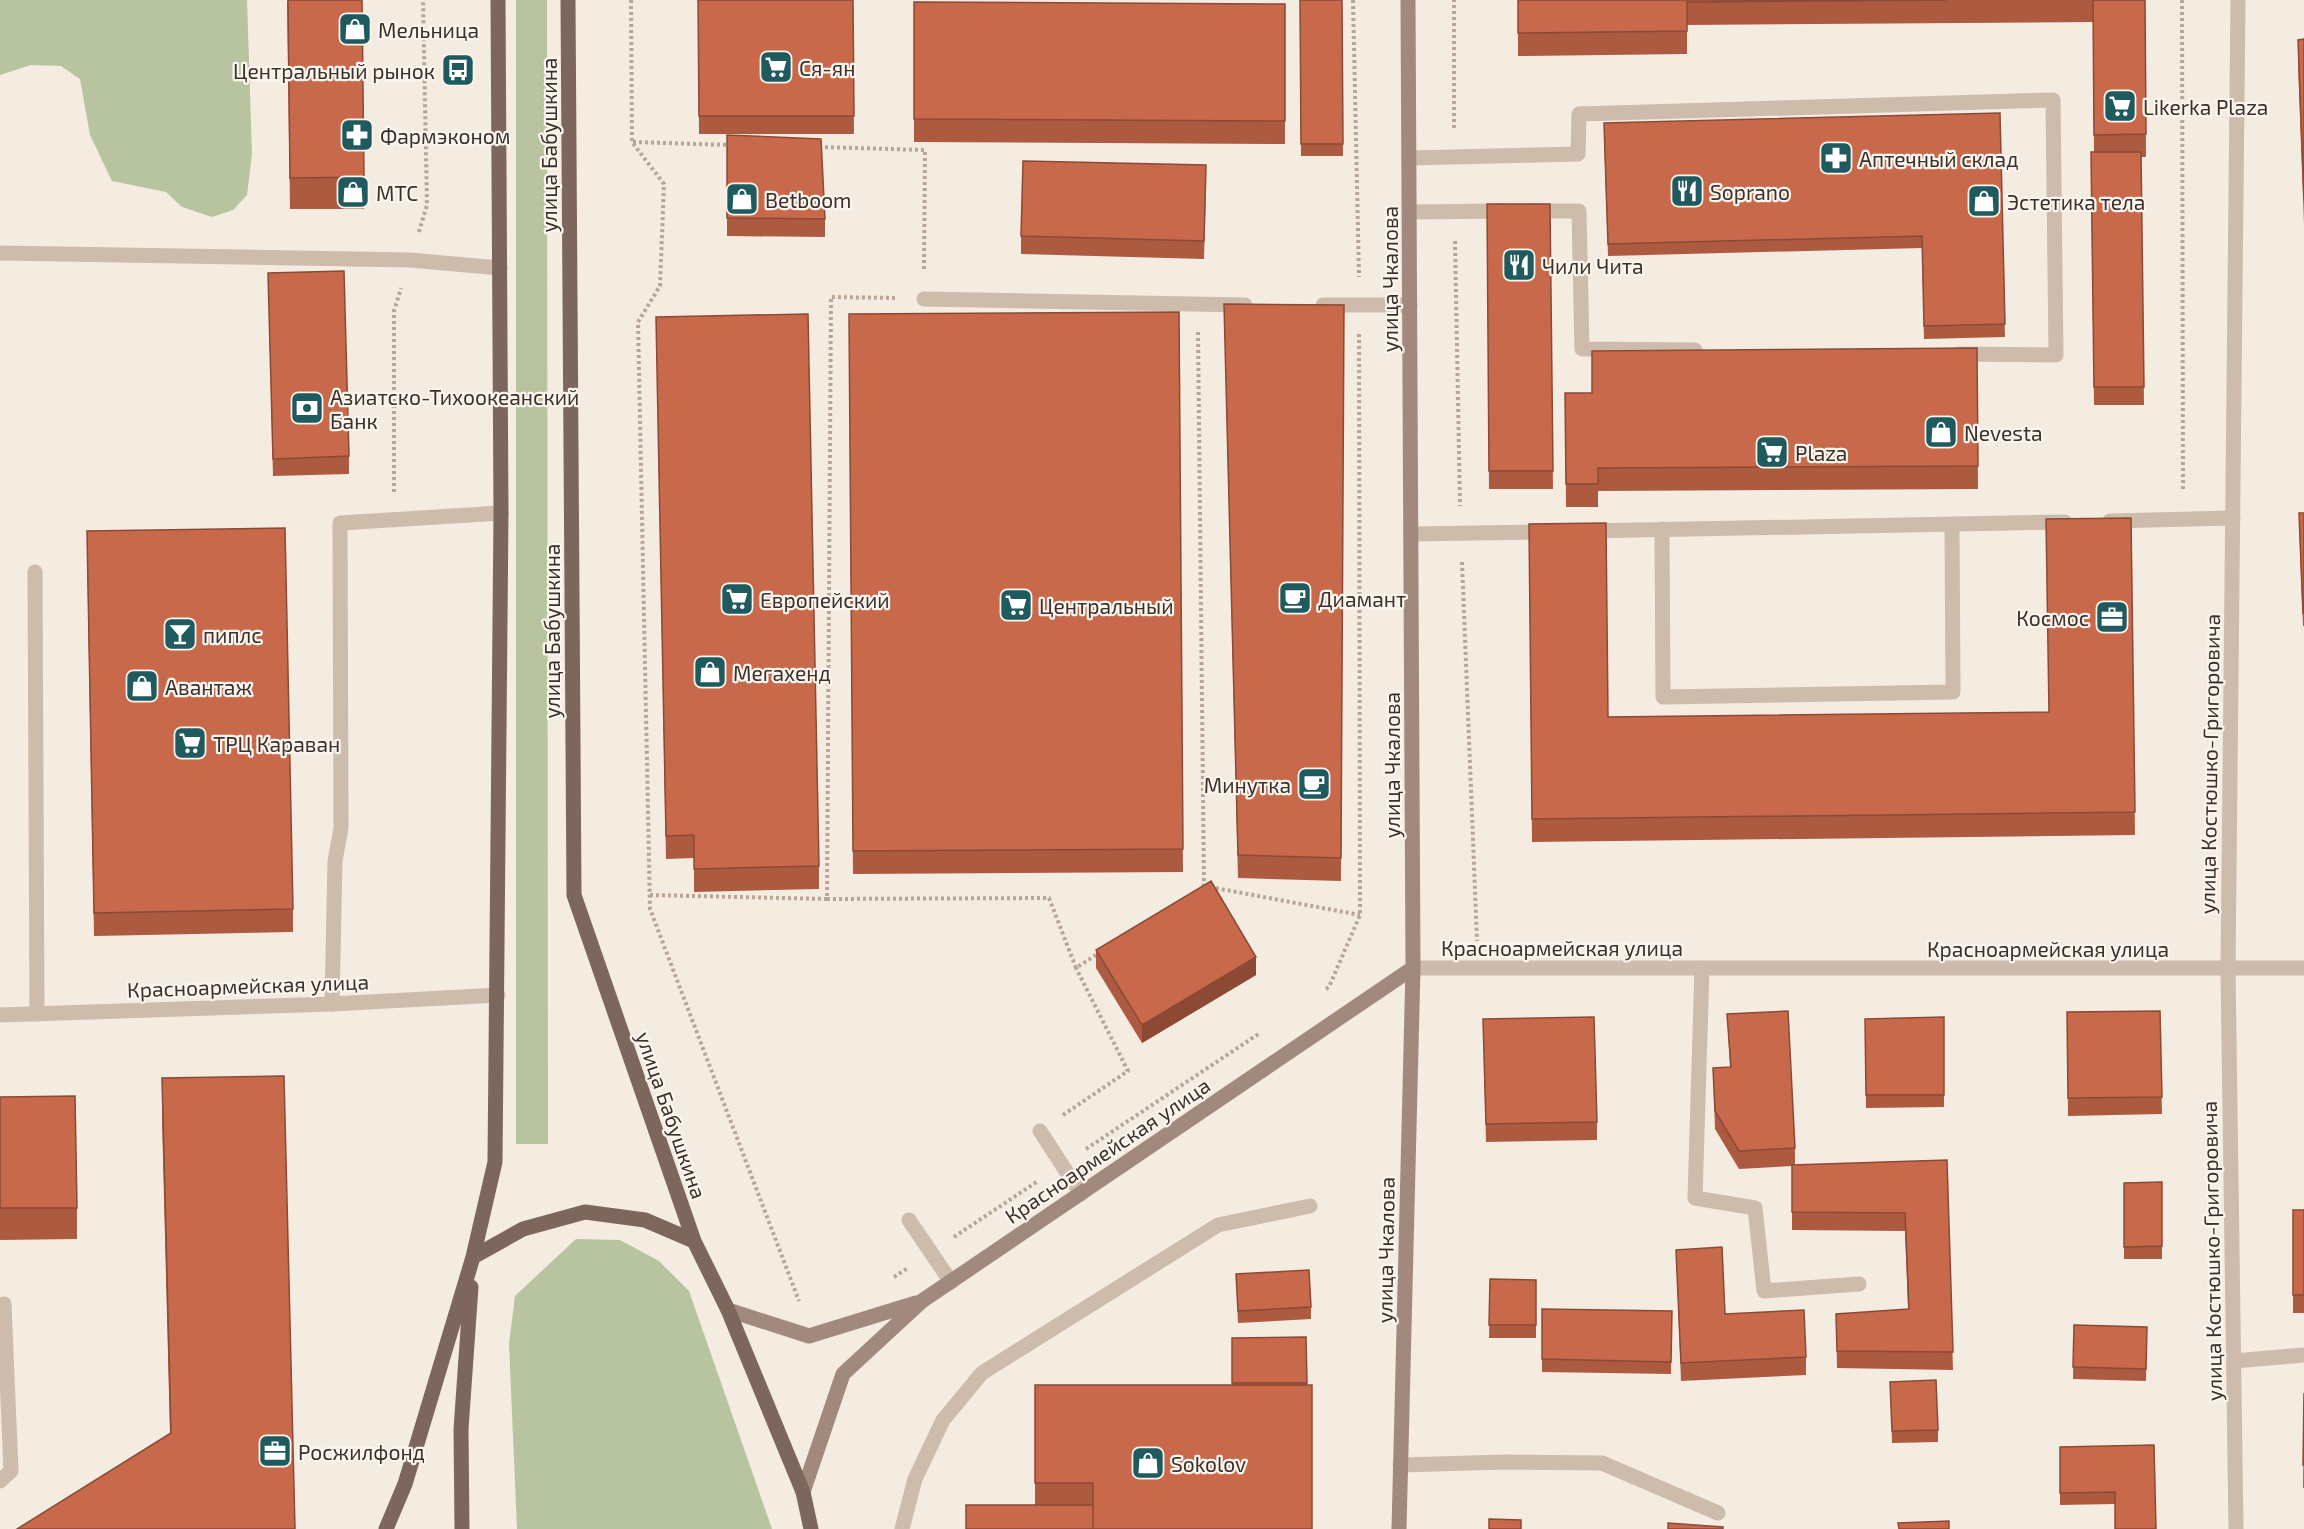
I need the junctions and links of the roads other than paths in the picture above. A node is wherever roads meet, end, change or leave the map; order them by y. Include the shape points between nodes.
1 (498, 0) edge
2 (568, 0) edge
3 (1408, 0) edge
4 (2238, 0) edge
5 (1409, 158) junction
6 (1410, 213) junction
7 (0, 253) edge
8 (500, 268) junction
9 (924, 299) road end
10 (1256, 305) edge
11 (1302, 305) edge
12 (1410, 305) junction
13 (1712, 351) edge
14 (1949, 354) edge
15 (501, 513) junction
16 (2233, 518) junction
17 (1952, 524) junction
18 (1662, 529) junction
19 (1411, 534) junction
20 (35, 572) dead end
21 (1413, 968) junction
22 (1702, 968) junction
23 (2304, 968) edge
24 (2228, 969) junction
25 (498, 995) junction
26 (332, 1004) junction
27 (37, 1014) junction
28 (0, 1015) edge
29 (1040, 1131) road end
30 (1081, 1194) junction
31 (1310, 1206) dead end
32 (909, 1220) dead end
33 (694, 1241) junction
34 (473, 1257) junction
35 (951, 1282) junction
36 (1859, 1284) dead end
37 (922, 1301) junction
38 (0, 1305) edge
39 (728, 1310) junction
40 (2304, 1355) edge
41 (2234, 1361) junction
42 (1400, 1465) junction
43 (0, 1481) edge
44 (803, 1492) junction
45 (1718, 1513) dead end
46 (386, 1529) edge
47 (462, 1529) edge
48 (812, 1529) edge
49 (902, 1529) edge
50 (1398, 1529) edge
51 (2236, 1529) edge

1 - 8 main road
2 - 33 main road, улица Бабушкина via 574,895
3 - 5 main road, улица Чкалова
4 - 16 street, улица Костюшко-Григоровича
5 - 6 main road, улица Чкалова
5 - 14 street via 1578,154 1579,114 2053,100 2056,355
6 - 12 main road, улица Чкалова
6 - 13 street via 1579,211 1582,349
7 - 8 street via 410,260
8 - 15 main road
9 - 10 street
11 - 12 street
12 - 19 main road, улица Чкалова
15 - 25 main road
15 - 26 street via 340,523 340,828 334,861
16 - 17 street
16 - 24 street, улица Костюшко-Григоровича
17 - 18 street
17 - 18 street via 1953,692 1663,697
18 - 19 street
19 - 21 main road, улица Чкалова
20 - 27 street
21 - 22 street, Красноармейская улица
21 - 30 main road, Красноармейская улица
21 - 42 main road, улица Чкалова
22 - 24 street, Красноармейская улица
22 - 36 street via 1695,1198 1755,1208 1764,1291
23 - 24 street, Красноармейская улица
24 - 41 street, улица Костюшко-Григоровича
25 - 26 street, Красноармейская улица
25 - 34 main road via 495,1162
26 - 27 street, Красноармейская улица
27 - 28 street, Красноармейская улица
29 - 30 street
30 - 35 main road, Красноармейская улица
31 - 49 street via 1218,1225 982,1373 943,1420 915,1479
32 - 35 street
33 - 34 main road via 645,1220 585,1212 523,1229
33 - 39 main road, улица Бабушкина
34 - 46 main road via 405,1484
34 - 47 main road via 461,1429
35 - 37 main road, Красноармейская улица
37 - 39 main road via 810,1336
37 - 44 main road via 843,1374
38 - 43 street via 4,1304 11,1471
39 - 44 main road, улица Бабушкина
40 - 41 street
41 - 51 street, улица Костюшко-Григоровича
42 - 45 street via 1602,1463
42 - 50 main road, улица Чкалова
44 - 48 main road, улица Бабушкина

